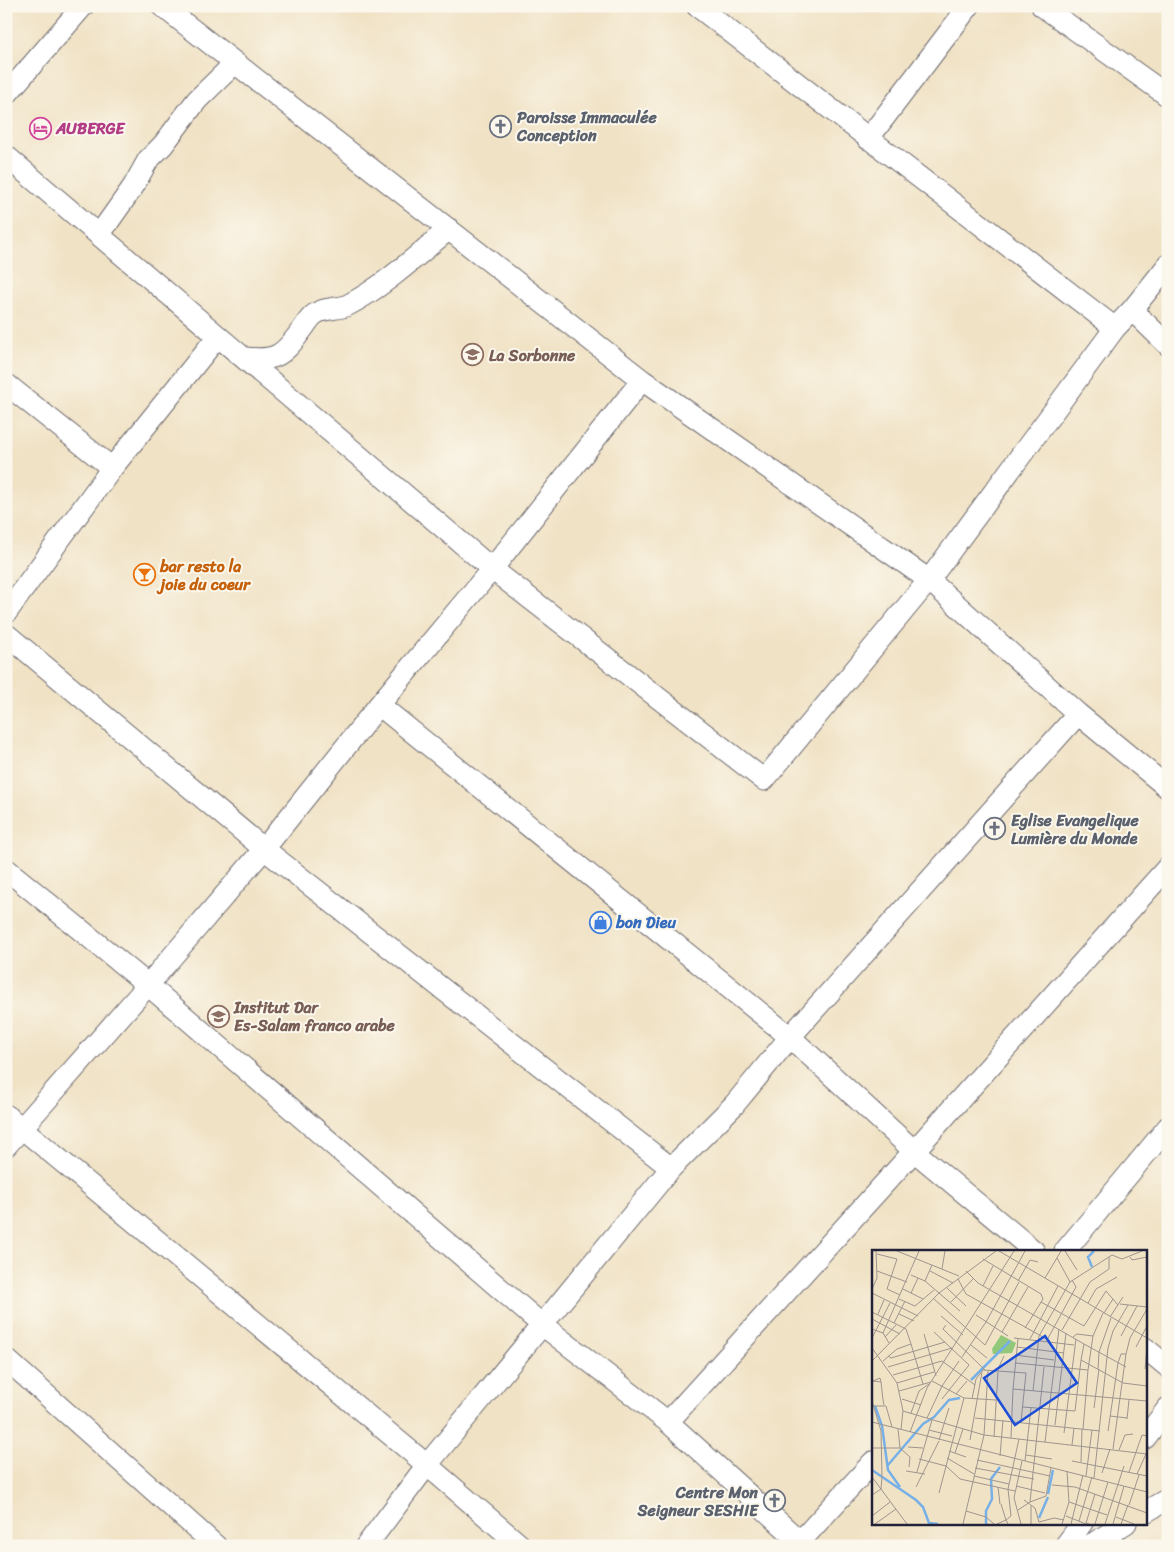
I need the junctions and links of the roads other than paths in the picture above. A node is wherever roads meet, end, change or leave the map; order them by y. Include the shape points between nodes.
1 (83, 6) edge
2 (162, 6) edge
3 (697, 6) edge
4 (969, 6) edge
5 (1042, 6) edge
6 (235, 63) junction
7 (6, 95) edge
8 (1168, 96) edge
9 (868, 139) junction
10 (6, 156) edge
11 (448, 229) junction
12 (99, 235) junction
13 (1168, 265) edge
14 (1132, 310) junction
15 (1115, 328) junction
16 (218, 336) junction
17 (1168, 345) edge
18 (244, 358) junction
19 (642, 380) junction
20 (6, 384) edge
21 (112, 468) junction
22 (492, 569) junction
23 (929, 580) junction
24 (6, 613) edge
25 (6, 634) edge
26 (379, 705) junction
27 (1078, 714) junction
28 (1168, 788) edge
29 (264, 849) junction
30 (1168, 867) edge
31 (6, 869) edge
32 (148, 985) junction
33 (790, 1037) junction
34 (14, 1121) edge
35 (1168, 1127) edge
36 (6, 1146) edge
37 (914, 1151) junction
38 (670, 1168) junction
39 (1033, 1250) edge
40 (1066, 1250) edge
41 (542, 1324) junction
42 (1146, 1349) edge
43 (6, 1359) edge
44 (1168, 1367) edge
45 (1168, 1408) edge
46 (668, 1422) junction
47 (1146, 1437) edge
48 (872, 1463) edge
49 (427, 1465) junction
50 (1168, 1498) edge
51 (1146, 1511) edge
52 (1081, 1524) edge
53 (1125, 1524) edge
54 (1098, 1543) edge
55 (800, 1544) edge
56 (216, 1546) edge
57 (366, 1546) edge
58 (521, 1546) edge
59 (1065, 1546) edge

1 - 7 street
2 - 6 street
3 - 9 street
4 - 9 street
5 - 8 street
6 - 11 street
6 - 12 street via 197,100 148,160
9 - 15 street
10 - 12 street
11 - 18 street via 378,287 346,306 317,312 281,354 271,359
11 - 19 street
12 - 16 street
13 - 14 street
14 - 15 street
14 - 17 street
15 - 23 street
16 - 18 street
16 - 21 street
18 - 22 street
19 - 22 street
19 - 23 street
20 - 21 street
21 - 24 street
22 - 23 street via 764,780
22 - 26 street
23 - 27 street
25 - 29 street
26 - 29 street
26 - 33 street
27 - 28 street
27 - 33 street
29 - 32 street
29 - 38 street
30 - 37 street
31 - 32 street
32 - 34 street
32 - 41 street
33 - 37 street
33 - 38 street via 734,1105
34 - 36 street
34 - 49 street
35 - 40 street
37 - 39 street
37 - 46 street
38 - 41 street
41 - 46 street
41 - 49 street
42 - 44 street
43 - 56 street
45 - 47 street
46 - 55 street
48 - 55 street
49 - 57 street
49 - 58 street
50 - 51 street
52 - 59 street
53 - 54 street

